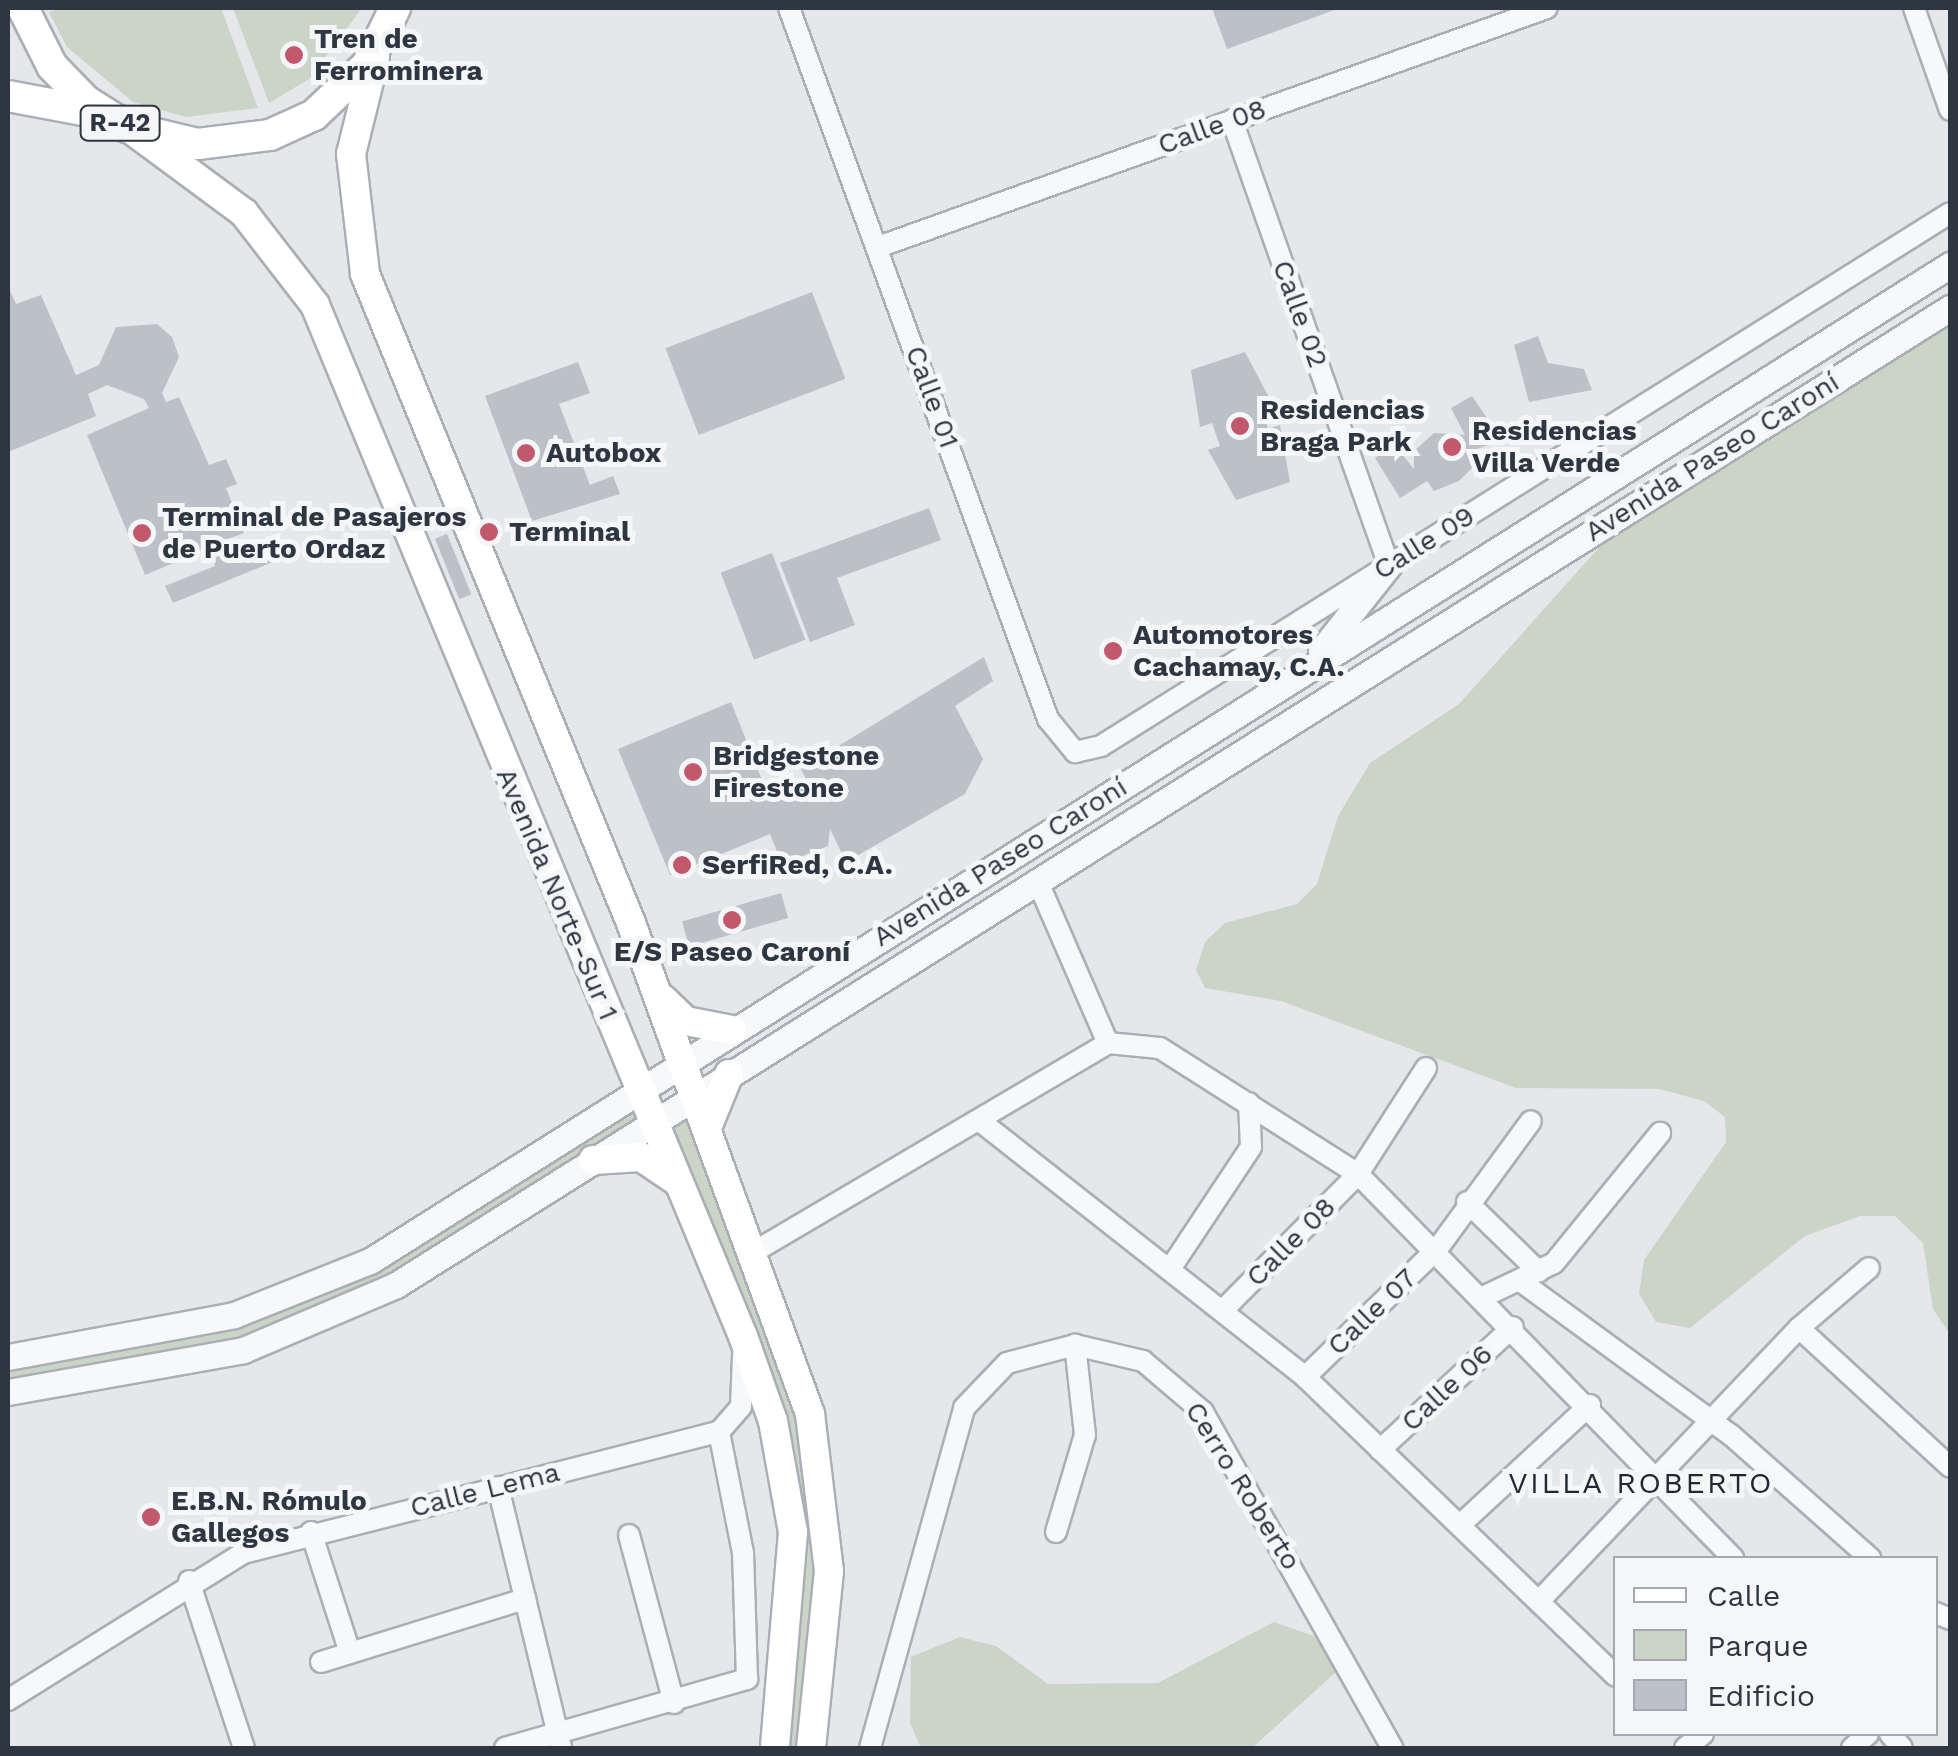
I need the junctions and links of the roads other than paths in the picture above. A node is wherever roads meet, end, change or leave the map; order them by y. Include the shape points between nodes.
1 (23, 8) edge
2 (395, 8) edge
3 (790, 8) edge
4 (1547, 8) edge
5 (1914, 8) edge
6 (380, 44) junction
7 (8, 96) edge
8 (1950, 110) edge
9 (1232, 120) junction
10 (116, 121) junction
11 (1950, 213) edge
12 (878, 247) junction
13 (1950, 266) edge
14 (1950, 308) edge
15 (1389, 565) junction
16 (1302, 672) junction
17 (1101, 746) joint
18 (1038, 880) junction
19 (659, 994) junction
20 (732, 1030) junction
21 (1108, 1043) junction
22 (684, 1060) junction
23 (1426, 1068) dead end
24 (728, 1074) junction
25 (639, 1088) junction
26 (698, 1094) junction
27 (1249, 1103) junction
28 (1531, 1120) dead end
29 (980, 1121) junction
30 (654, 1122) junction
31 (1660, 1133) dead end
32 (713, 1149) junction
33 (593, 1160) junction
34 (1358, 1174) junction
35 (682, 1186) junction
36 (1466, 1202) junction
37 (1438, 1248) junction
38 (752, 1253) junction
39 (1172, 1266) junction
40 (1869, 1268) dead end
41 (1531, 1277) junction
42 (1485, 1296) junction
43 (1224, 1310) junction
44 (1514, 1327) junction
45 (1799, 1328) junction
46 (743, 1336) junction
47 (1074, 1345) junction
48 (8, 1357) edge
49 (1306, 1376) junction
50 (8, 1392) edge
51 (1590, 1405) junction
52 (1710, 1419) junction
53 (719, 1432) junction
54 (1380, 1450) junction
55 (1950, 1467) edge
56 (1661, 1480) junction
57 (498, 1487) junction
58 (1460, 1525) junction
59 (312, 1532) junction
60 (1056, 1532) dead end
61 (629, 1536) dead end
62 (1730, 1556) edge
63 (1868, 1556) edge
64 (189, 1581) junction
65 (525, 1599) junction
66 (1541, 1599) junction
67 (350, 1653) junction
68 (321, 1662) dead end
69 (1613, 1672) edge
70 (8, 1700) edge
71 (674, 1703) junction
72 (559, 1740) edge
73 (237, 1745) edge
74 (505, 1748) edge
75 (775, 1748) edge
76 (811, 1748) edge
77 (870, 1748) edge
78 (1392, 1748) edge

1 - 10 main road, R-42 via 52,66
2 - 6 main road, R-42
3 - 12 street, Calle 01
4 - 9 street, Calle 08
5 - 8 street
6 - 10 main road, R-42 via 334,100 270,135 198,144
6 - 19 main road, Avenida Norte-Sur 1 via 351,154 358,250
7 - 10 main road, R-42
9 - 12 street, Calle 08
9 - 15 street, Calle 02
10 - 25 main road, Avenida Norte-Sur 1 via 244,212 309,293
11 - 15 street, Calle 09
12 - 17 street, Calle 01 via 1048,720 1066,748
13 - 16 street, Avenida Paseo Caroní
14 - 18 street, Avenida Paseo Caroní
15 - 16 street
15 - 17 street, Calle 09
16 - 20 street, Avenida Paseo Caroní
18 - 21 street
18 - 24 street, Avenida Paseo Caroní
19 - 20 main road via 686,1021
19 - 22 main road, Avenida Norte-Sur 1
20 - 22 street, Avenida Paseo Caroní
21 - 27 street via 1160,1048
21 - 29 street
22 - 25 street, Avenida Paseo Caroní
22 - 26 main road, Avenida Norte-Sur 1
23 - 34 street, Calle 08
24 - 26 street, Avenida Paseo Caroní
24 - 32 main road via 710,1104
25 - 30 main road, Avenida Norte-Sur 1
25 - 48 street, Avenida Paseo Caroní via 431,1226 317,1284 183,1328
26 - 30 street, Avenida Paseo Caroní
26 - 32 main road, Avenida Norte-Sur 1
27 - 34 street
27 - 39 street via 1250,1147
28 - 36 street, Calle 07
29 - 38 street
29 - 39 street via 1077,1191 1122,1239
30 - 33 street, Avenida Paseo Caroní
30 - 35 main road, Avenida Norte-Sur 1
31 - 41 street
32 - 38 main road, Avenida Norte-Sur 1
33 - 35 main road via 641,1157
33 - 50 street, Avenida Paseo Caroní via 396,1285 318,1322 193,1362
34 - 37 street
34 - 43 street, Calle 08
35 - 46 main road, Avenida Norte-Sur 1
36 - 37 street, Calle 07
36 - 41 street
37 - 42 street
37 - 49 street, Calle 07
38 - 76 main road, Avenida Norte-Sur 1 via 799,1376 826,1496 828,1606
39 - 43 street
40 - 45 street
41 - 42 street
41 - 52 street
42 - 44 street
43 - 49 street
44 - 51 street
44 - 54 street, Calle 06
45 - 52 street
45 - 55 street
46 - 53 street via 741,1407
46 - 75 main road, Avenida Norte-Sur 1 via 773,1422 793,1532
47 - 60 street via 1085,1435
47 - 77 street, Cerro Roberto via 1007,1363 964,1408
47 - 78 street, Cerro Roberto via 1143,1361 1203,1412
49 - 54 street
51 - 56 street
51 - 58 street
52 - 56 street
52 - 63 street
53 - 57 street, Calle Lema
53 - 71 street via 751,1623 747,1679
54 - 58 street
56 - 62 street
56 - 66 street
57 - 59 street, Calle Lema
57 - 65 street
58 - 66 street
59 - 64 street, Calle Lema
59 - 67 street
61 - 71 street
64 - 70 street, Calle Lema
64 - 73 street
65 - 67 street
65 - 72 street
66 - 69 street
67 - 68 street
71 - 72 street
72 - 74 street

